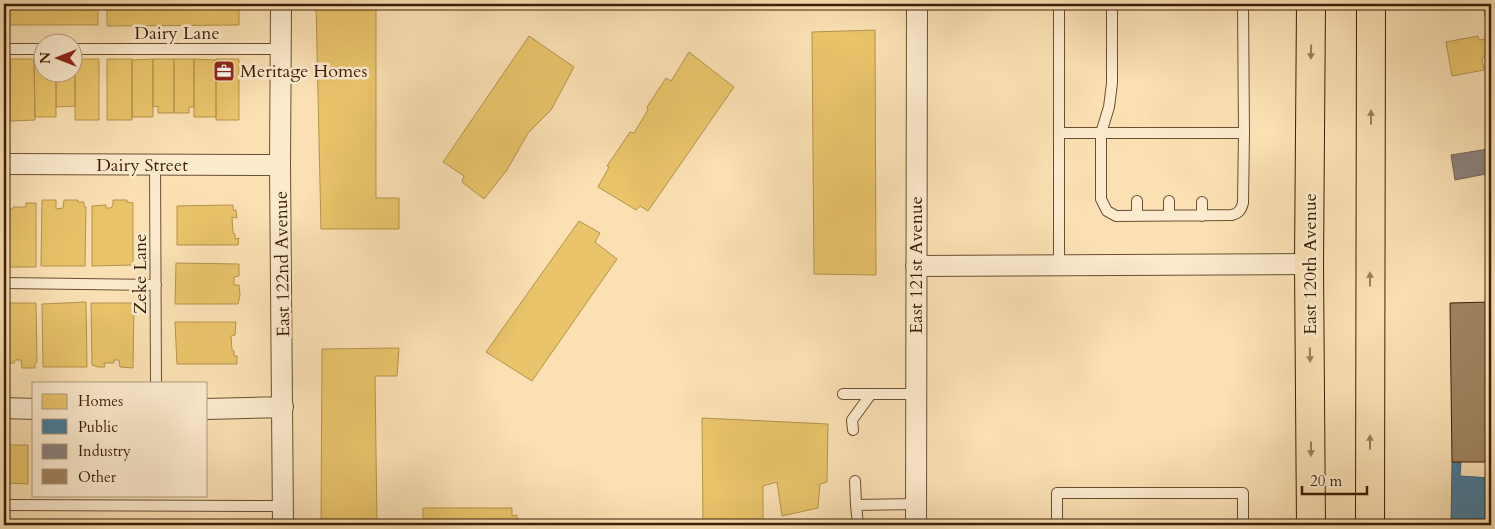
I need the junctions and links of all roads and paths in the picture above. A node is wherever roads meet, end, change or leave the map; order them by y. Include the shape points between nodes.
1 (281, 4) edge
2 (917, 4) edge
3 (1060, 4) edge
4 (1112, 4) edge
5 (1243, 4) edge
6 (1311, 4) edge
7 (1371, 4) edge
8 (4, 49) edge
9 (32, 49) edge
10 (82, 49) edge
11 (280, 49) junction
12 (1060, 132) junction
13 (1244, 132) junction
14 (1101, 133) junction
15 (4, 164) edge
16 (155, 165) junction
17 (280, 165) junction
18 (1137, 201) dead end
19 (1169, 201) dead end
20 (1202, 202) dead end
21 (1137, 216) junction
22 (1169, 216) junction
23 (1202, 216) junction
24 (1309, 264) junction
25 (916, 266) junction
26 (1059, 266) junction
27 (4, 283) edge
28 (156, 285) junction
29 (156, 382) edge
30 (843, 394) dead end
31 (871, 394) junction
32 (916, 394) junction
33 (283, 407) junction
34 (4, 408) edge
35 (32, 408) edge
36 (208, 409) edge
37 (853, 430) dead end
38 (855, 481) dead end
39 (916, 504) junction
40 (4, 505) edge
41 (856, 505) junction
42 (283, 515) edge
43 (858, 525) edge
44 (916, 525) edge
45 (1057, 525) edge
46 (1243, 525) edge
47 (1312, 525) edge
48 (1370, 525) edge

1 - 11 street, East 122nd Avenue
2 - 25 street, East 121st Avenue
3 - 12 lane
4 - 14 lane via 1112,83
5 - 13 lane
6 -> 24 main road, East 120th Avenue
48 -> 7 main road
8 - 9 lane
10 - 11 lane, Dairy Lane
11 - 17 street, East 122nd Avenue
12 - 14 lane
12 - 26 lane
13 - 14 lane via 1169,138
13 - 23 lane via 1242,210 1232,215
14 - 21 lane via 1101,199 1104,206 1116,216
15 - 16 street, Dairy Street
16 - 17 street, Dairy Street
16 - 28 lane, Zeke Lane
17 - 33 street, East 122nd Avenue
18 - 21 lane
19 - 22 lane
20 - 23 lane
21 - 22 lane
22 - 23 lane
24 - 26 street
24 -> 47 main road, East 120th Avenue
25 - 26 street
25 - 32 street, East 121st Avenue
27 - 28 lane
28 - 29 lane, Zeke Lane
30 - 31 lane
31 - 32 lane
31 - 37 lane via 852,420
32 - 39 street, East 121st Avenue
33 - 36 street
33 - 42 street, East 122nd Avenue
34 - 35 street
38 - 41 lane
39 - 41 lane
39 - 44 street, East 121st Avenue
40 - 42 lane
41 - 43 lane
45 - 46 lane via 1057,493 1243,493

